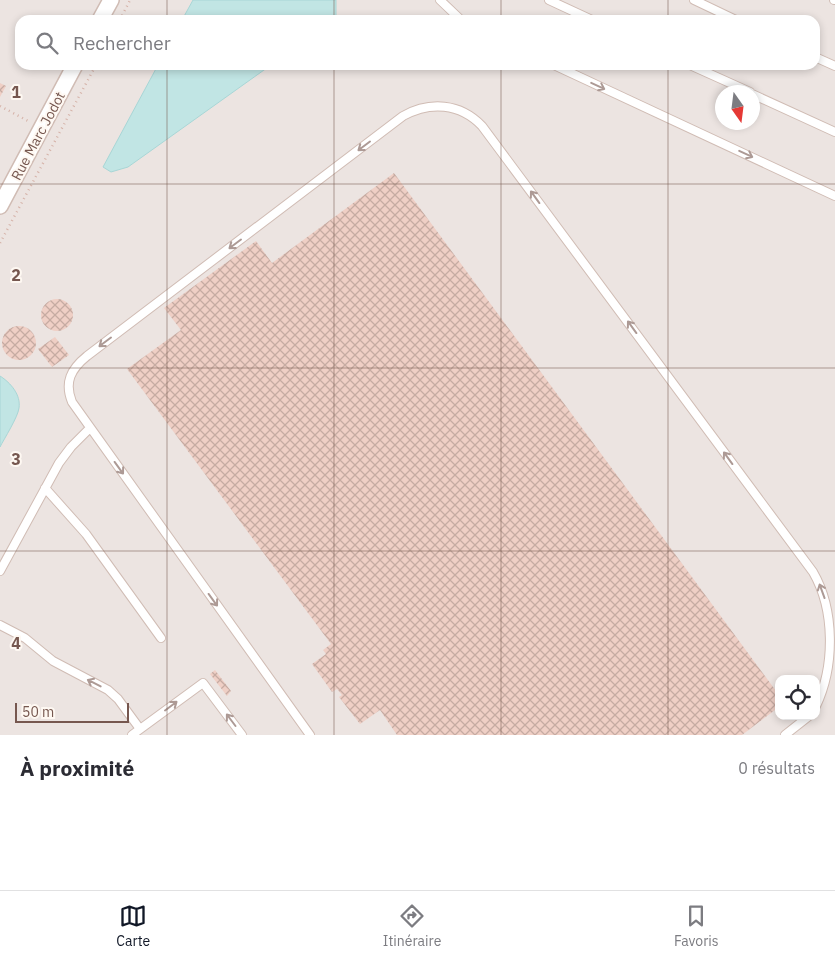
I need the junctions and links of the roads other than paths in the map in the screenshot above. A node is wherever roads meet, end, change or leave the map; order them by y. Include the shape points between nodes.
1 (111, 0) edge
2 (440, 0) edge
3 (548, 0) edge
4 (694, 0) edge
5 (103, 15) edge
6 (456, 15) edge
7 (581, 15) edge
8 (726, 15) edge
9 (820, 59) edge
10 (835, 66) edge
11 (73, 70) edge
12 (565, 70) edge
13 (701, 70) edge
14 (734, 85) edge
15 (760, 97) edge
16 (835, 132) edge
17 (835, 196) edge
18 (0, 206) edge
19 (90, 428) junction
20 (45, 488) junction
21 (0, 571) edge
22 (0, 625) edge
23 (161, 638) dead end
24 (820, 696) edge
25 (804, 720) edge
26 (140, 729) junction
27 (132, 735) edge
28 (242, 735) edge
29 (310, 735) edge
30 (785, 735) edge

1 - 5 street
2 - 6 lane
3 - 7 lane
4 - 8 lane
9 - 10 lane
11 - 18 street, Rue Marc Jodot
12 -> 17 lane
13 - 14 lane
15 - 16 lane
19 - 20 lane via 64,455
24 -> 19 lane via 827,679 830,648 828,613 818,580 488,134 477,120 460,110 428,106 403,116 81,361 69,376 68,390 72,402
19 -> 29 lane
20 - 21 lane
20 - 23 lane via 86,534
26 -> 22 lane via 114,694 53,661 25,638
25 - 30 lane
26 - 27 lane
26 - 28 lane via 203,683

